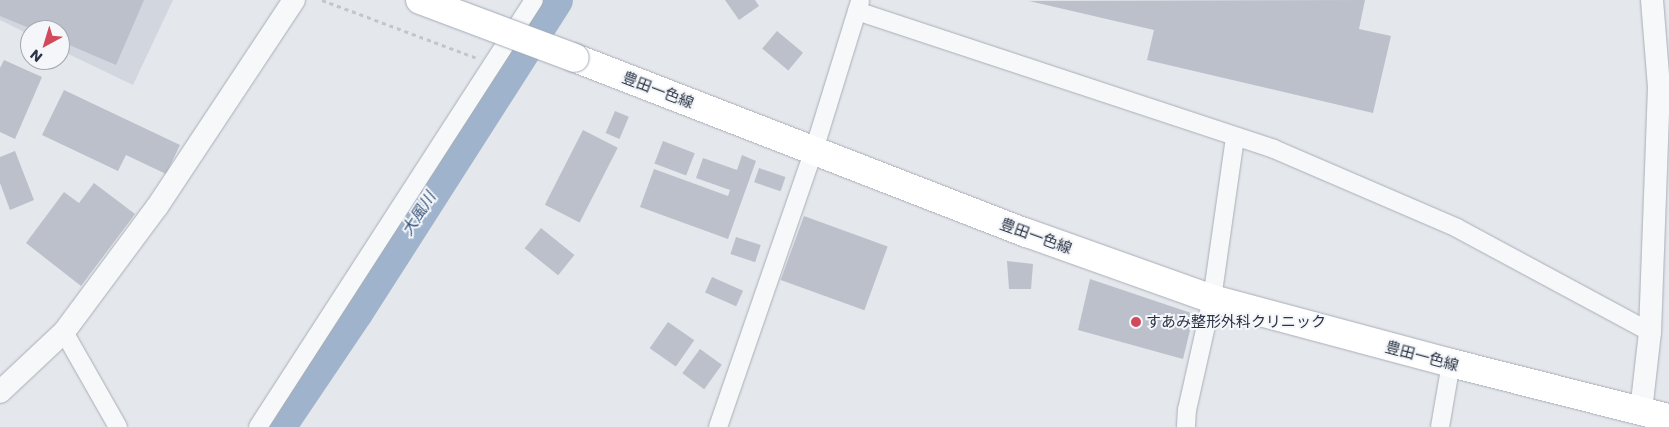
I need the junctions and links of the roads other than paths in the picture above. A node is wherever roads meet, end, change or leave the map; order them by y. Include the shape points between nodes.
1 (294, 0) edge
2 (420, 0) edge
3 (534, 0) edge
4 (1652, 0) edge
5 (859, 6) edge
6 (1664, 87) edge
7 (1235, 138) junction
8 (814, 150) junction
9 (1212, 299) junction
10 (64, 332) junction
11 (1650, 332) junction
12 (1451, 364) junction
13 (0, 392) edge
14 (1669, 418) edge
15 (1641, 419) edge
16 (118, 427) edge
17 (258, 427) edge
18 (718, 427) edge
19 (1186, 427) edge
20 (1440, 427) edge

1 - 10 street via 156,207
2 - 8 main road, 豊田一色線, bridge
3 - 17 street
4 - 6 street
5 - 7 street
5 - 8 street
6 - 11 street
7 - 9 street
7 - 11 street via 1274,149 1458,228
8 - 9 main road, 豊田一色線 via 1027,233
8 - 18 street
9 - 12 main road, 豊田一色線
9 - 19 street
10 - 13 street
10 - 16 street
11 - 15 street
12 - 15 main road, 豊田一色線
12 - 20 street
14 - 15 main road, 豊田一色線

